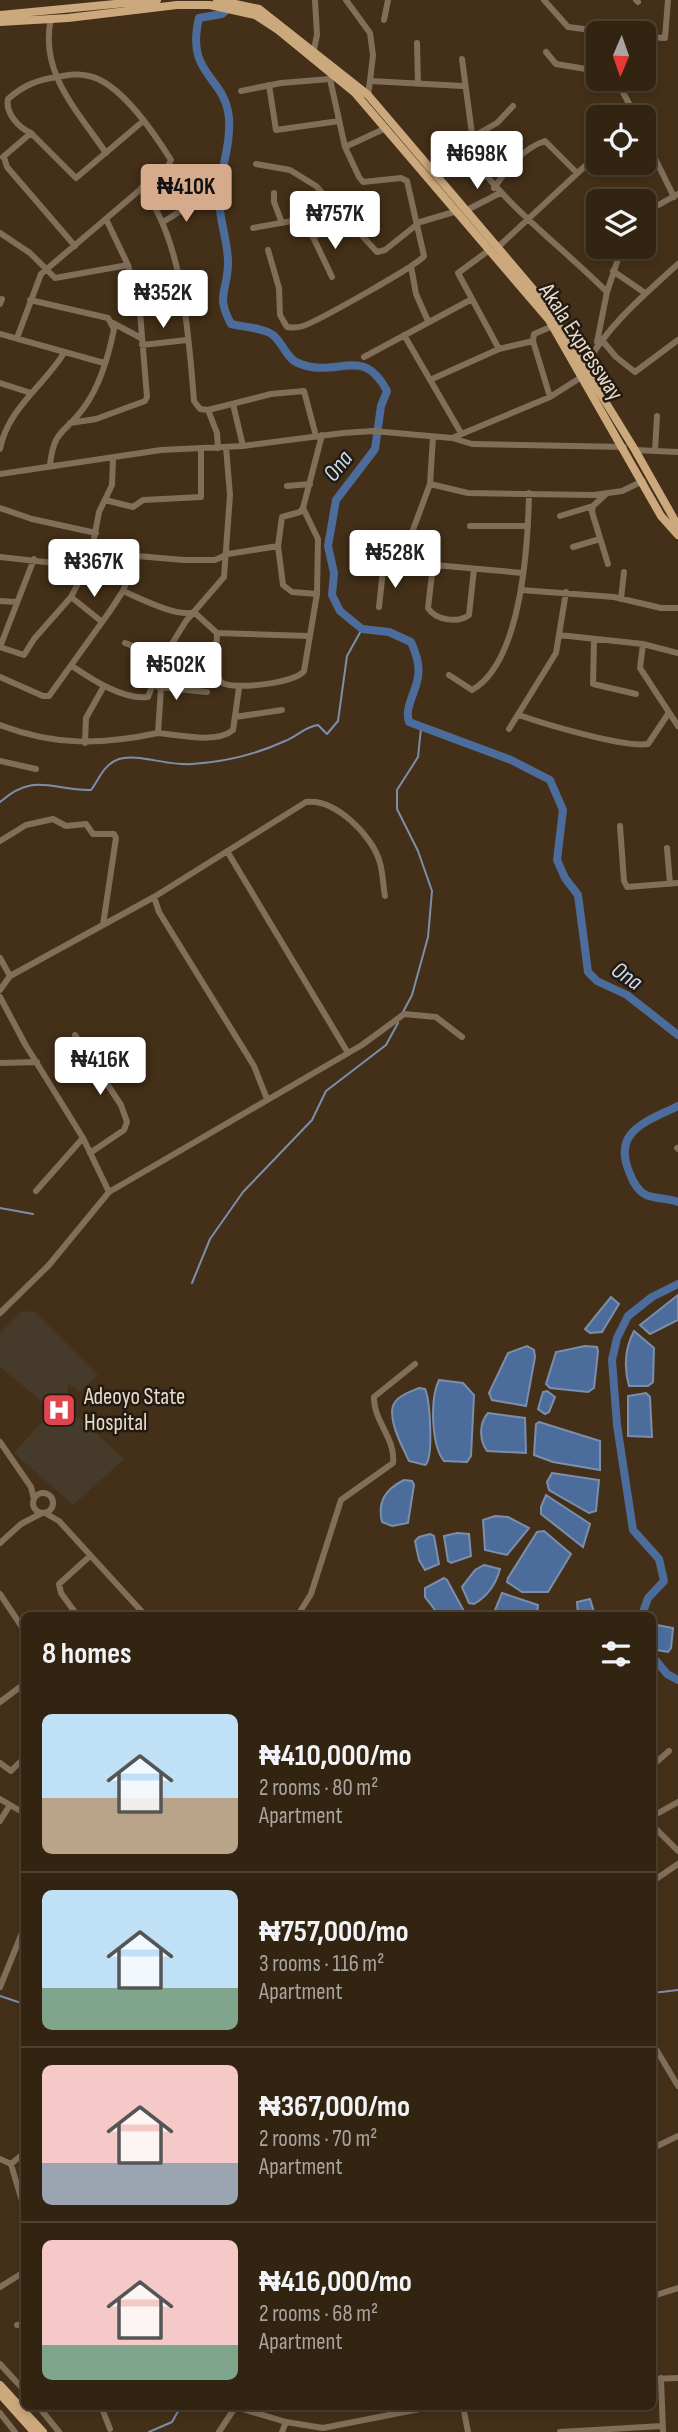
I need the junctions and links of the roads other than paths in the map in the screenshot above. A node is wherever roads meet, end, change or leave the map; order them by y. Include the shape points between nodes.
1 (157, 0) edge
2 (217, 0) edge
3 (315, 0) edge
4 (346, 0) edge
5 (388, 0) edge
6 (544, 0) edge
7 (668, 0) edge
8 (132, 2) edge
9 (224, 4) edge
10 (241, 7) junction
11 (0, 15) edge
12 (52, 15) junction
13 (384, 20) dead end
14 (0, 22) edge
15 (586, 29) edge
16 (656, 38) edge
17 (417, 43) dead end
18 (314, 49) junction
19 (546, 52) dead end
20 (462, 59) dead end
21 (586, 69) edge
22 (56, 77) junction
23 (332, 77) junction
24 (370, 80) junction
25 (418, 84) junction
26 (269, 85) junction
27 (463, 86) junction
28 (241, 91) dead end
29 (368, 95) junction
30 (513, 106) dead end
31 (339, 121) junction
32 (142, 122) junction
33 (386, 128) junction
34 (31, 133) junction
35 (472, 137) junction
36 (345, 147) junction
37 (106, 153) junction
38 (2, 157) edge
39 (656, 158) edge
40 (256, 164) dead end
41 (586, 165) edge
42 (7, 167) junction
43 (578, 173) junction
44 (0, 174) edge
45 (141, 188) junction
46 (497, 190) junction
47 (274, 192) dead end
48 (676, 196) edge
49 (195, 202) dead end
50 (656, 207) edge
51 (464, 211) junction
52 (454, 212) junction
53 (530, 218) junction
54 (106, 219) junction
55 (348, 219) junction
56 (163, 222) junction
57 (282, 223) junction
58 (418, 223) junction
59 (253, 228) dead end
60 (313, 237) junction
61 (3, 238) edge
62 (75, 247) junction
63 (497, 248) junction
64 (268, 250) dead end
65 (488, 251) junction
66 (618, 259) edge
67 (678, 264) edge
68 (128, 265) junction
69 (411, 266) junction
70 (47, 268) junction
71 (613, 271) junction
72 (332, 277) dead end
73 (531, 292) junction
74 (607, 292) junction
75 (645, 293) junction
76 (472, 299) junction
77 (30, 300) junction
78 (428, 321) junction
79 (113, 323) junction
80 (553, 327) junction
81 (0, 334) edge
82 (404, 335) junction
83 (18, 338) junction
84 (187, 340) junction
85 (601, 340) junction
86 (678, 340) edge
87 (533, 341) junction
88 (142, 342) junction
89 (596, 347) junction
90 (499, 349) junction
91 (64, 353) junction
92 (364, 356) dead end
93 (104, 363) junction
94 (585, 366) junction
95 (583, 376) junction
96 (432, 379) junction
97 (0, 383) edge
98 (32, 393) junction
99 (550, 397) junction
100 (233, 404) junction
101 (208, 410) junction
102 (657, 416) dead end
103 (70, 423) junction
104 (2, 430) edge
105 (461, 433) junction
106 (319, 435) junction
107 (433, 437) junction
108 (452, 438) junction
109 (243, 446) junction
110 (222, 447) junction
111 (624, 447) junction
112 (0, 449) edge
113 (201, 449) junction
114 (635, 450) junction
115 (655, 451) junction
116 (678, 452) edge
117 (113, 459) junction
118 (50, 465) junction
119 (0, 474) edge
120 (643, 481) junction
121 (310, 484) junction
122 (430, 484) junction
123 (287, 486) dead end
124 (529, 493) junction
125 (606, 494) junction
126 (105, 500) junction
127 (593, 506) junction
128 (0, 508) edge
129 (303, 508) junction
130 (560, 516) dead end
131 (470, 526) dead end
132 (528, 526) junction
133 (678, 526) edge
134 (96, 533) junction
135 (678, 536) edge
136 (600, 539) junction
137 (95, 544) junction
138 (278, 546) junction
139 (573, 547) dead end
140 (228, 554) junction
141 (137, 556) junction
142 (0, 557) edge
143 (34, 559) junction
144 (401, 562) junction
145 (608, 564) dead end
146 (433, 565) junction
147 (474, 569) junction
148 (624, 572) dead end
149 (523, 573) junction
150 (82, 576) junction
151 (521, 590) junction
152 (123, 591) junction
153 (566, 592) junction
154 (317, 594) junction
155 (71, 597) junction
156 (621, 599) junction
157 (0, 601) edge
158 (17, 602) junction
159 (379, 607) dead end
160 (678, 608) edge
161 (194, 612) junction
162 (101, 621) junction
163 (217, 633) junction
164 (559, 635) junction
165 (309, 636) junction
166 (594, 641) junction
167 (125, 643) dead end
168 (643, 644) junction
169 (678, 653) edge
170 (163, 658) junction
171 (72, 666) junction
172 (449, 675) dead end
173 (0, 677) edge
174 (153, 684) junction
175 (104, 686) junction
176 (161, 688) junction
177 (239, 688) junction
178 (207, 692) dead end
179 (636, 694) dead end
180 (282, 710) dead end
181 (668, 713) junction
182 (519, 715) junction
183 (235, 717) junction
184 (0, 725) edge
185 (678, 726) edge
186 (509, 729) dead end
187 (158, 733) junction
188 (85, 743) junction
189 (0, 761) edge
190 (36, 769) dead end
191 (620, 826) dead end
192 (0, 841) edge
193 (667, 848) dead end
194 (227, 851) junction
195 (674, 883) edge
196 (154, 897) junction
197 (385, 897) dead end
198 (103, 925) junction
199 (0, 958) edge
200 (10, 976) junction
201 (0, 990) edge
202 (0, 997) edge
203 (75, 1035) dead end
204 (462, 1037) dead end
205 (348, 1053) junction
206 (37, 1062) junction
207 (0, 1063) edge
208 (267, 1099) junction
209 (83, 1138) junction
210 (90, 1153) junction
211 (36, 1191) dead end
212 (109, 1192) junction
213 (0, 1313) edge
214 (415, 1364) dead end
215 (1, 1448) edge
216 (31, 1487) junction
217 (42, 1493) junction
218 (33, 1502) junction
219 (54, 1504) junction
220 (43, 1513) junction
221 (59, 1521) junction
222 (21, 1524) junction
223 (0, 1543) edge
224 (90, 1556) junction
225 (0, 1594) edge
226 (75, 1612) edge
227 (142, 1612) edge
228 (300, 1612) edge
229 (21, 1626) edge
230 (21, 1686) edge
231 (0, 1702) edge
232 (669, 1751) dead end
233 (21, 1761) edge
234 (656, 1762) edge
235 (0, 1763) edge
236 (0, 1799) edge
237 (678, 1802) edge
238 (10, 1805) junction
239 (21, 1811) edge
240 (656, 1814) edge
241 (0, 1821) edge
242 (656, 1829) edge
243 (678, 1851) edge
244 (678, 1864) edge
245 (656, 1879) edge
246 (21, 1935) edge
247 (0, 1987) edge
248 (656, 2049) edge
249 (678, 2086) edge
250 (678, 2136) edge
251 (656, 2147) edge
252 (21, 2156) edge
253 (0, 2159) edge
254 (11, 2164) junction
255 (21, 2198) edge
256 (21, 2274) edge
257 (0, 2287) edge
258 (678, 2288) edge
259 (656, 2295) edge
260 (0, 2364) edge
261 (661, 2378) junction
262 (678, 2378) edge
263 (656, 2379) edge
264 (0, 2385) edge
265 (21, 2387) edge
266 (0, 2394) edge
267 (21, 2408) edge
268 (23, 2410) edge
269 (41, 2410) edge
270 (102, 2410) edge
271 (233, 2410) edge
272 (248, 2410) edge
273 (390, 2410) edge
274 (419, 2410) edge
275 (464, 2410) edge
276 (0, 2413) edge
277 (392, 2417) junction
278 (286, 2422) junction
279 (110, 2429) dead end
280 (345, 2429) edge
281 (662, 2429) edge
282 (15, 2432) edge
283 (34, 2432) edge
284 (43, 2432) edge
285 (59, 2432) edge
286 (219, 2432) edge
287 (282, 2432) edge
288 (468, 2432) edge
289 (560, 2432) edge

1 - 8 main road, Akala Expressway
2 - 9 main road, Akala Expressway
3 - 18 street
4 - 24 street via 364,23 373,55
5 - 13 street
6 - 15 street via 569,27
7 - 16 street via 665,38
8 - 12 main road, Akala Expressway
9 - 10 main road, Akala Expressway
9 - 12 main road, Akala Expressway
10 - 18 main road, Akala Expressway via 260,9
10 - 23 main road, Akala Expressway via 267,22
11 - 12 main road, Akala Expressway
12 - 14 main road, Akala Expressway
12 - 22 street via 47,42
17 - 25 street
18 - 29 main road, Akala Expressway
19 - 21 street via 556,64
20 - 27 street
22 - 32 street via 75,74 103,81
22 - 34 street via 39,78 9,99 9,112
22 - 37 street
23 - 26 street
23 - 31 street
23 - 33 main road, Akala Expressway
24 - 25 street
24 - 29 street
25 - 27 street
26 - 28 street
26 - 31 street via 276,130
27 - 35 street
29 - 51 main road, Akala Expressway
30 - 35 street via 497,123
31 - 36 street
32 - 37 street
32 - 45 street via 171,160
33 - 36 street
33 - 52 main road, Akala Expressway
34 - 37 street via 76,178
34 - 38 street
35 - 46 street via 467,150
36 - 58 street via 363,182 407,181
38 - 42 street
39 - 48 street
40 - 55 street via 297,174 316,186
41 - 43 street
42 - 44 street
42 - 62 street
43 - 46 street via 545,141 535,144 508,169
43 - 53 street
45 - 54 street
45 - 56 street
46 - 51 street
46 - 53 street
47 - 57 street
48 - 50 street
49 - 56 street
51 - 63 main road, Akala Expressway
52 - 58 street
52 - 65 main road, Akala Expressway
53 - 63 street
53 - 74 street
54 - 62 street
54 - 68 street
55 - 58 street via 377,252
55 - 60 street
56 - 84 street
57 - 59 street
57 - 60 street via 303,219
58 - 69 street via 424,256
60 - 72 street
61 - 70 street
62 - 70 street
63 - 73 main road, Akala Expressway
64 - 69 street via 279,288 280,315 291,328 306,325
65 - 73 main road, Akala Expressway
65 - 76 street via 458,273
66 - 71 street
67 - 75 street
68 - 70 street via 64,278 55,278
68 - 88 street
69 - 78 street
70 - 77 street
71 - 74 street
71 - 75 street
73 - 80 main road, Akala Expressway
73 - 94 main road, Akala Expressway
74 - 89 street
75 - 85 street
76 - 78 street
76 - 90 street
77 - 79 street via 98,315
77 - 83 street
78 - 82 street
79 - 88 street
79 - 93 street
80 - 87 street via 534,334
80 - 95 main road, Akala Expressway
81 - 83 street
82 - 92 street
82 - 96 street
83 - 91 street
84 - 88 street
84 - 101 street via 194,401
85 - 86 street via 635,372
85 - 89 street
87 - 90 street
87 - 99 street
88 - 103 street via 145,401
89 - 94 street
90 - 96 street
91 - 93 street
91 - 98 street
93 - 103 street via 85,407
94 - 114 main road, Akala Expressway
95 - 99 street
95 - 111 main road, Akala Expressway
96 - 105 street
97 - 98 street
98 - 104 street
99 - 105 street
100 - 101 street
100 - 106 street via 304,391
100 - 109 street
101 - 110 street
102 - 115 street
103 - 118 street via 52,444
104 - 112 street
105 - 108 street
106 - 107 street via 373,431
106 - 109 street
106 - 121 street
107 - 108 street
107 - 122 street
108 - 111 street via 472,444
109 - 110 street
110 - 113 street
110 - 140 street via 230,495
111 - 120 main road, Akala Expressway
113 - 117 street via 161,450
113 - 126 street via 201,497 143,500 133,507
114 - 115 street
114 - 133 main road, Akala Expressway
115 - 116 street
117 - 118 street
117 - 126 street via 112,485
118 - 119 street
120 - 125 street
120 - 135 main road, Akala Expressway via 661,516
121 - 123 street
121 - 129 street
122 - 124 street via 468,493
122 - 144 street
124 - 125 street
124 - 132 street
125 - 127 street
126 - 134 street
127 - 130 street
127 - 136 street
128 - 134 street
129 - 138 street via 282,517
129 - 154 street via 318,539
131 - 132 street
132 - 149 street
134 - 137 street
136 - 139 street
136 - 145 street
137 - 141 street
137 - 150 street
138 - 140 street
138 - 154 street via 283,585 292,592
140 - 141 street via 215,560
140 - 161 street via 224,577
141 - 152 street
142 - 143 street
143 - 150 street via 63,564
143 - 158 street
144 - 146 street
144 - 159 street via 389,562 383,568
146 - 147 street
146 - 147 street via 428,608 449,619 469,615
147 - 149 street
148 - 156 street
149 - 151 street
150 - 155 street
151 - 153 street
151 - 172 street via 501,653 481,685 472,691
152 - 161 street via 152,604
152 - 162 street
153 - 156 street
153 - 164 street
154 - 165 street
155 - 158 street via 22,655 0,647
155 - 162 street
156 - 160 street
157 - 158 street
161 - 163 street
161 - 170 street
162 - 171 street
163 - 165 street
163 - 177 street via 218,676 224,684
164 - 166 street
164 - 182 street via 556,653
165 - 177 street via 301,676
166 - 168 street
166 - 179 street via 593,684
167 - 170 street
168 - 169 street
168 - 181 street via 640,668
170 - 174 street
171 - 173 street via 49,696
171 - 175 street
174 - 175 street via 148,697 139,698
174 - 176 street
175 - 188 street via 86,718
176 - 178 street
176 - 187 street
177 - 183 street
180 - 183 street
181 - 182 street via 648,744 641,746
181 - 185 street
182 - 186 street
183 - 187 street via 233,730 225,736
184 - 188 street via 37,737
187 - 188 street
189 - 190 street
191 - 195 street via 625,884 630,888
192 - 198 street via 26,825 53,819 66,826 86,824 93,834 114,834
193 - 195 street
194 - 196 street
194 - 197 street via 306,802 321,802 370,843 381,863
194 - 205 street
196 - 198 street
196 - 208 street via 254,1066
198 - 200 street
199 - 200 street
200 - 201 street
202 - 206 street
203 - 210 street via 121,1105 127,1122 124,1130
204 - 205 street via 436,1017 409,1013
205 - 208 street
206 - 207 street
206 - 209 street
208 - 212 street
209 - 210 street
209 - 211 street
210 - 212 street
212 - 213 street via 49,1265
214 - 228 street via 374,1397 393,1449 393,1463 341,1500 311,1594
215 - 216 street
216 - 217 street
216 - 218 street
217 - 218 street
217 - 219 street
218 - 220 street
218 - 222 street
219 - 220 street
219 - 221 street
220 - 221 street
220 - 222 street
221 - 224 street
222 - 223 street
224 - 226 street via 59,1584
224 - 227 street
225 - 229 street
230 - 231 street
232 - 234 street
233 - 235 street via 11,1771
236 - 238 street
237 - 240 street
238 - 239 street
238 - 241 street
242 - 243 street
244 - 245 street
246 - 247 street
248 - 249 street
250 - 251 street
252 - 254 street
253 - 254 street
254 - 255 street
256 - 257 street
258 - 259 street
260 - 265 street
261 - 262 street
261 - 263 street
261 - 281 street
264 - 267 main road
266 - 283 main road
268 - 284 main road
269 - 285 street
270 - 279 street
271 - 286 street
272 - 278 street
273 - 277 street
274 - 277 street
275 - 288 street
276 - 282 street
277 - 280 street
278 - 280 street
278 - 287 street
281 - 289 street

